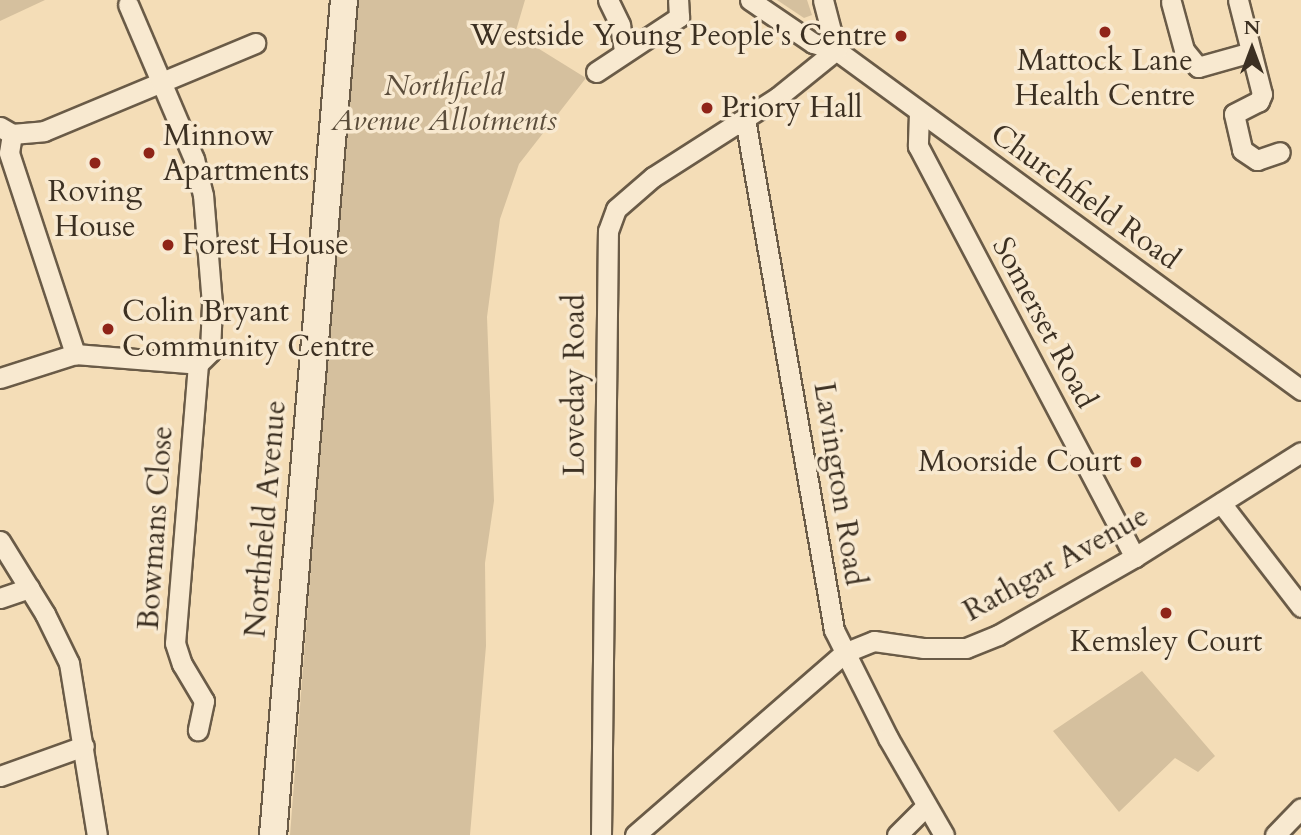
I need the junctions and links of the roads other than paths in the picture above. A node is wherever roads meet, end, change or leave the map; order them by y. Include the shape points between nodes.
1 (344, 0) edge
2 (608, 0) edge
3 (667, 0) edge
4 (681, 0) edge
5 (750, 0) edge
6 (823, 0) edge
7 (1238, 0) edge
8 (1171, 2) dead end
9 (128, 4) dead end
10 (255, 43) dead end
11 (624, 50) junction
12 (836, 50) junction
13 (1251, 52) junction
14 (596, 72) dead end
15 (161, 84) junction
16 (919, 113) junction
17 (745, 119) junction
18 (6, 131) edge
19 (1280, 152) dead end
20 (75, 354) junction
21 (198, 365) junction
22 (0, 378) edge
23 (1301, 390) edge
24 (1301, 452) edge
25 (1221, 503) junction
26 (0, 541) edge
27 (1135, 557) junction
28 (29, 587) junction
29 (0, 598) edge
30 (1301, 607) edge
31 (844, 653) junction
32 (198, 730) dead end
33 (85, 746) junction
34 (0, 776) edge
35 (925, 807) junction
36 (1301, 808) edge
37 (97, 835) edge
38 (274, 835) edge
39 (601, 835) edge
40 (635, 835) edge
41 (897, 835) edge
42 (944, 835) edge
43 (1275, 835) edge

1 - 38 main road, Northfield Avenue
2 - 11 street via 620,25
3 - 4 street
4 - 11 street via 679,17
5 - 12 street, Churchfield Road via 813,43
6 - 12 street
7 - 13 street
8 - 13 street via 1184,50 1198,66
9 - 15 street
10 - 15 street
11 - 14 street
12 - 16 street, Churchfield Road
12 - 17 street, Loveday Road
13 - 19 street via 1262,98 1234,114 1242,150 1256,160
15 - 18 street via 44,131
15 - 21 street via 194,159 203,195 213,331 210,352
16 - 23 street, Churchfield Road
16 - 27 street, Somerset Road via 918,146
17 - 31 street, Lavington Road via 782,312 826,598
17 - 39 street, Loveday Road via 634,192 616,209 608,231
18 - 20 street via 9,153
20 - 21 street
20 - 22 street
21 - 32 street, Bowmans Close via 175,643 204,701
24 - 25 street, Rathgar Avenue
25 - 27 street, Rathgar Avenue
25 - 30 street
26 - 28 street
27 - 31 street, Rathgar Avenue via 998,635 966,648 923,648 874,640
28 - 29 street
28 - 33 street via 69,663
31 - 35 street, Lavington Road
31 - 40 street, Rathgar Avenue
33 - 34 street
33 - 37 street
35 - 41 street
35 - 42 street, Lavington Road
36 - 43 street

